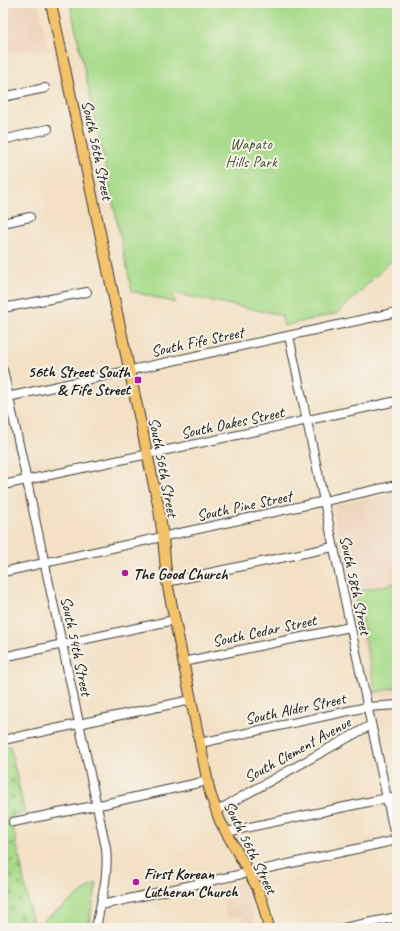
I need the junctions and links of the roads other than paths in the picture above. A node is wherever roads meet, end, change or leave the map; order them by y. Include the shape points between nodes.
1 (51, 3) edge
2 (45, 88) dead end
3 (3, 97) edge
4 (48, 130) dead end
5 (3, 140) edge
6 (30, 217) dead end
7 (3, 223) edge
8 (87, 292) dead end
9 (3, 308) edge
10 (397, 312) edge
11 (289, 336) junction
12 (3, 370) edge
13 (129, 370) junction
14 (6, 397) edge
15 (397, 401) edge
16 (307, 420) junction
17 (147, 455) junction
18 (27, 480) junction
19 (3, 485) edge
20 (397, 485) edge
21 (324, 502) junction
22 (163, 537) junction
23 (334, 547) junction
24 (45, 563) junction
25 (3, 572) edge
26 (167, 582) junction
27 (174, 620) junction
28 (350, 627) junction
29 (63, 644) junction
30 (3, 657) edge
31 (183, 662) junction
32 (191, 700) junction
33 (397, 705) edge
34 (367, 707) junction
35 (80, 724) junction
36 (371, 725) junction
37 (3, 740) edge
38 (200, 743) junction
39 (207, 780) junction
40 (397, 796) edge
41 (387, 798) junction
42 (97, 805) junction
43 (216, 810) junction
44 (13, 822) dead end
45 (226, 832) junction
46 (396, 841) edge
47 (250, 873) junction
48 (101, 905) junction
49 (397, 917) edge
50 (96, 928) edge
51 (269, 928) edge
52 (343, 928) edge

1 - 13 main road, South 56th Street
2 - 3 street
4 - 5 street
6 - 7 street
8 - 9 street
10 - 11 street, South Fife Street
11 - 13 street, South Fife Street
11 - 16 street, South 58th Street
12 - 14 street, South 54th Street
13 - 14 street, South Fife Street
13 - 17 main road, South 56th Street
14 - 18 street, South 54th Street
15 - 16 street, South Oakes Street
16 - 17 street, South Oakes Street
16 - 21 street, South 58th Street
17 - 18 street, South Oakes Street
17 - 22 main road, South 56th Street
18 - 19 street, South Oakes Street
18 - 24 street, South 54th Street
20 - 21 street, South Pine Street
21 - 22 street, South Pine Street
21 - 23 street, South 58th Street
22 - 24 street, South Pine Street
22 - 26 main road, South 56th Street
23 - 26 street
23 - 28 street, South 58th Street
24 - 25 street, South Pine Street
24 - 29 street, South 54th Street
26 - 27 main road, South 56th Street
27 - 29 street
27 - 31 main road, South 56th Street
28 - 31 street, South Cedar Street
28 - 34 street, South 58th Street
29 - 30 street
29 - 35 street, South 54th Street
31 - 32 main road, South 56th Street
32 - 35 street
32 - 38 main road, South 56th Street
33 - 34 street, South Alder Street
34 - 36 street, South 58th Street
34 - 38 street, South Alder Street
35 - 37 street
35 - 42 street, South 54th Street
36 - 41 street, South 58th Street
36 - 43 street, South Clement Avenue
38 - 39 main road, South 56th Street
39 - 42 street
39 - 43 main road, South 56th Street
40 - 41 street
41 - 45 street
41 - 46 street, South 58th Street
42 - 44 street
42 - 48 street, South 54th Street via 107,864
43 - 45 main road, South 56th Street
45 - 47 main road, South 56th Street
46 - 47 street
47 - 48 street
47 - 51 main road, South 56th Street via 260,895
48 - 50 street, South 54th Street
49 - 52 street

